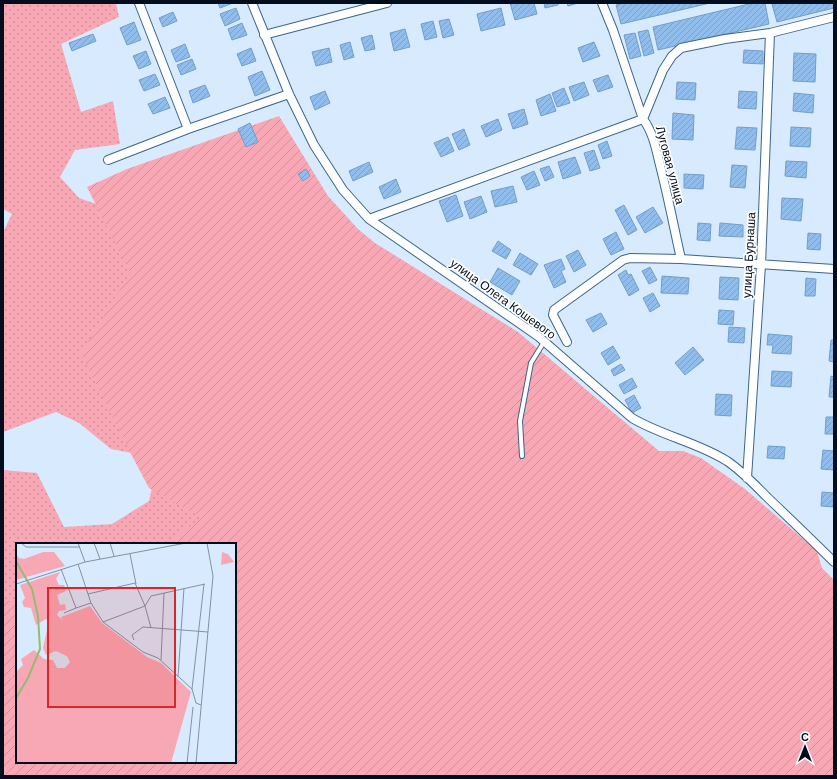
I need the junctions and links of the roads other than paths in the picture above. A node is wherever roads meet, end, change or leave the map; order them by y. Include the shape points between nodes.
1 (139, 3) edge
2 (252, 3) edge
3 (387, 3) edge
4 (602, 3) edge
5 (834, 17) edge
6 (770, 33) junction
7 (264, 35) junction
8 (289, 94) junction
9 (643, 119) junction
10 (188, 130) junction
11 (108, 160) dead end
12 (369, 219) junction
13 (681, 259) junction
14 (761, 265) junction
15 (834, 269) edge
16 (544, 341) junction
17 (567, 342) dead end
18 (522, 456) dead end
19 (747, 478) junction
20 (834, 562) edge

1 - 10 street
2 - 7 street, улица Олега Кошевого
3 - 7 street
4 - 9 street
5 - 6 street
6 - 9 street via 681,48 663,70
6 - 14 street, улица Бурнаша
7 - 8 street, улица Олега Кошевого
8 - 10 street
8 - 12 street, улица Олега Кошевого via 314,145 343,190
9 - 12 street, Луговая улица
9 - 13 street, Луговая улица via 654,141
10 - 11 street
12 - 16 street, улица Олега Кошевого
13 - 14 street
13 - 17 street via 638,257 623,260 562,303 554,310 553,315
14 - 15 street
14 - 19 street, улица Бурнаша
16 - 18 lane via 531,363 520,421
16 - 19 street, улица Олега Кошевого via 632,418 646,427 704,448 728,461
19 - 20 street, улица Олега Кошевого

